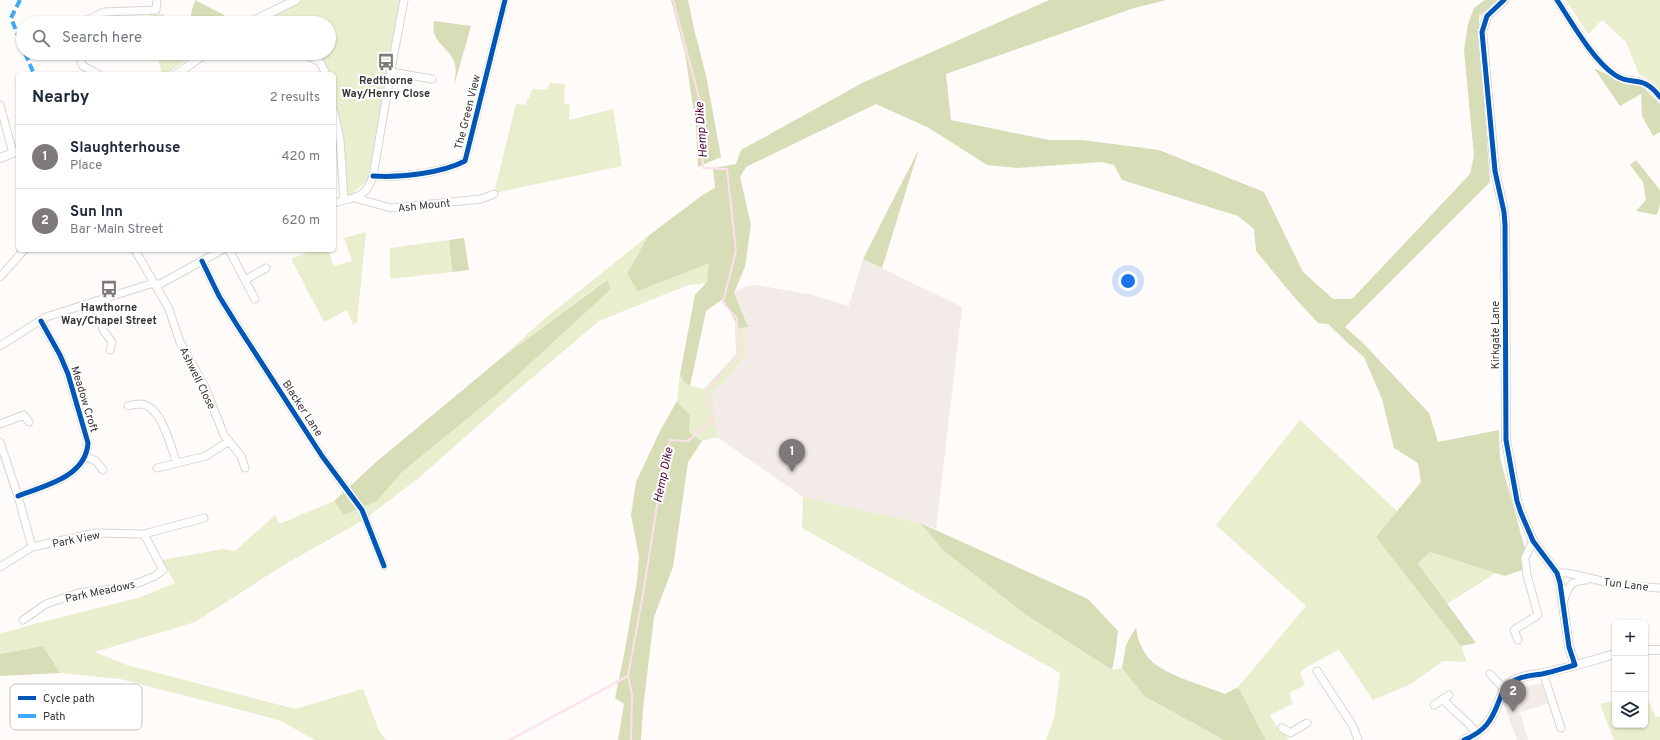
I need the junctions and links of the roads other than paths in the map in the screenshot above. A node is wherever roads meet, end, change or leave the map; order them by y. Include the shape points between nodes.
1 (157, 0) edge
2 (296, 0) edge
3 (404, 0) edge
4 (505, 0) edge
5 (1504, 0) edge
6 (1557, 0) edge
7 (156, 10) junction
8 (164, 10) dead end
9 (96, 16) edge
10 (265, 16) edge
11 (81, 60) edge
12 (197, 60) edge
13 (316, 60) edge
14 (94, 72) edge
15 (181, 72) edge
16 (325, 72) edge
17 (391, 72) junction
18 (432, 79) dead end
19 (1660, 97) edge
20 (0, 105) edge
21 (336, 121) edge
22 (15, 152) edge
23 (0, 158) edge
24 (374, 176) junction
25 (494, 194) dead end
26 (355, 198) junction
27 (344, 200) junction
28 (336, 202) edge
29 (22, 252) edge
30 (136, 252) edge
31 (218, 252) edge
32 (230, 252) edge
33 (202, 261) junction
34 (266, 268) dead end
35 (0, 276) edge
36 (245, 280) junction
37 (155, 284) junction
38 (255, 299) dead end
39 (94, 301) junction
40 (41, 321) junction
41 (0, 346) edge
42 (110, 350) dead end
43 (128, 406) dead end
44 (29, 422) dead end
45 (0, 424) edge
46 (229, 441) junction
47 (0, 442) edge
48 (86, 456) junction
49 (177, 463) junction
50 (157, 468) dead end
51 (245, 468) dead end
52 (103, 470) dead end
53 (18, 496) junction
54 (204, 518) dead end
55 (144, 534) junction
56 (1533, 541) junction
57 (32, 546) junction
58 (384, 566) dead end
59 (0, 567) edge
60 (1557, 573) junction
61 (1592, 579) junction
62 (1660, 588) edge
63 (1563, 602) junction
64 (23, 620) dead end
65 (1518, 640) dead end
66 (1648, 650) edge
67 (1660, 650) edge
68 (1612, 655) edge
69 (1575, 665) junction
70 (1317, 671) dead end
71 (1543, 673) junction
72 (1490, 674) dead end
73 (1504, 689) junction
74 (1434, 705) dead end
75 (1307, 723) dead end
76 (1282, 728) dead end
77 (1561, 728) dead end
78 (1292, 737) edge
79 (1474, 737) edge
80 (1358, 740) edge
81 (1464, 740) edge

1 - 7 street
2 - 10 street
3 - 17 street
4 - 24 street, The Green View via 465,161 453,167 402,176
5 - 56 street, Kirkgate Lane via 1487,16 1482,32 1495,170 1505,225 1506,440 1517,501
6 - 19 street via 1602,64 1620,78 1649,85
7 - 8 street
7 - 9 street via 104,12
11 - 14 street via 83,66
12 - 15 street
13 - 16 street
17 - 18 street
17 - 24 street
20 - 22 street
21 - 27 street via 340,140
22 - 23 street
24 - 26 street via 370,188
25 - 26 street, Ash Mount via 481,199 391,208
26 - 27 street
27 - 28 street
29 - 35 street
30 - 37 street, Ashwell Close
31 - 33 street
32 - 36 street
33 - 37 street via 160,284
33 - 58 street, Blacker Lane via 237,325 322,456 362,510
34 - 36 street
36 - 38 street
37 - 39 street
37 - 46 street, Ashwell Close via 169,309 180,342 205,387 224,435
39 - 40 street
39 - 42 street via 103,330 112,342
40 - 41 street
40 - 48 street, Meadow Croft via 68,374 88,443
43 - 49 street via 146,405 159,416
44 - 45 street via 24,415
46 - 49 street via 206,456
46 - 51 street, Ashwell Close via 241,456
47 - 53 street
48 - 52 street via 96,461
48 - 53 street via 69,474
49 - 50 street
53 - 57 street
54 - 55 street, Park View
55 - 57 street, Park View via 95,533
55 - 64 street, Park Meadows via 163,570 155,576 128,587 78,593 46,604
56 - 60 street, Kirkgate Lane
56 - 65 street via 1525,558 1538,615 1514,630
57 - 59 street, Park View
60 - 61 street, Tun Lane
60 - 63 street, Kirkgate Lane
61 - 62 street, Tun Lane via 1619,585
61 - 63 street, Tun Lane via 1571,584
63 - 69 street, Kirkgate Lane via 1569,647
66 - 67 street
68 - 69 street
69 - 71 street
70 - 80 street via 1353,726
71 - 73 street via 1525,676
71 - 77 street
72 - 73 street
73 - 79 street via 1493,717
74 - 79 street via 1446,697 1453,711 1472,726
75 - 78 street
76 - 78 street
79 - 81 street

